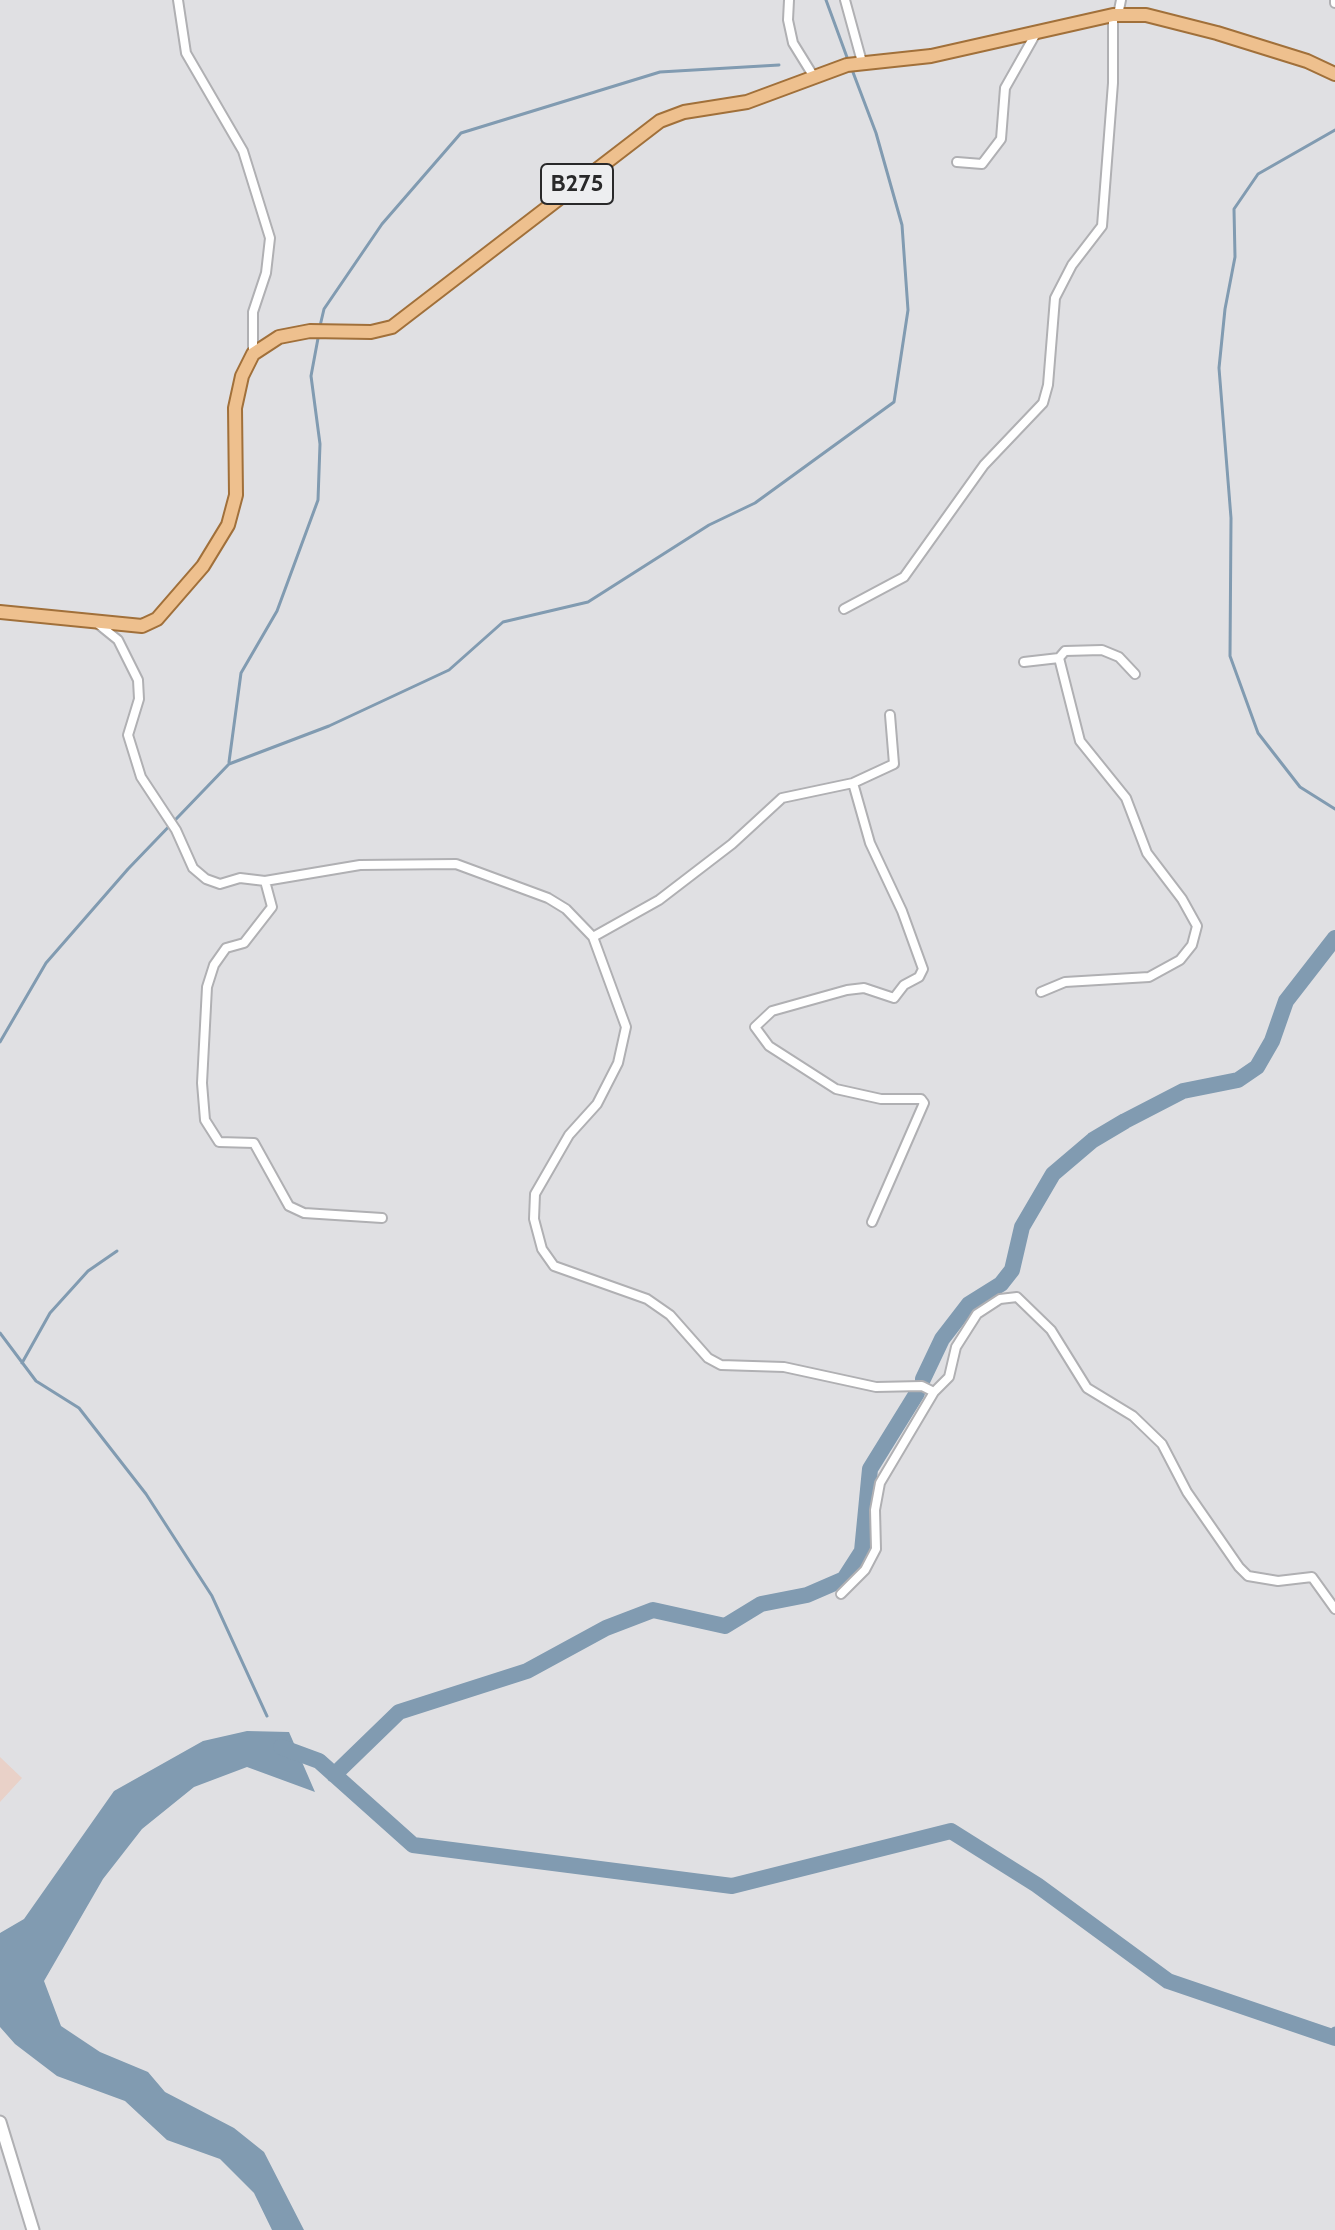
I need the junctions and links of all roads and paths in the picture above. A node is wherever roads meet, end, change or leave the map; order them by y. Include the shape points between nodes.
1 (178, 0) edge
2 (789, 0) edge
3 (845, 0) edge
4 (1121, 0) edge
5 (1116, 15) junction
6 (1035, 35) junction
7 (862, 62) junction
8 (1335, 74) edge
9 (814, 77) junction
10 (957, 162) dead end
11 (253, 354) junction
12 (844, 609) dead end
13 (0, 612) edge
14 (96, 623) junction
15 (1059, 658) junction
16 (1024, 662) dead end
17 (1135, 674) dead end
18 (890, 715) dead end
19 (853, 783) junction
20 (265, 881) junction
21 (593, 937) junction
22 (1041, 992) dead end
23 (382, 1218) dead end
24 (872, 1222) dead end
25 (934, 1392) junction
26 (841, 1594) dead end
27 (1335, 1609) edge
28 (0, 2122) edge
29 (33, 2230) edge

1 - 11 street via 186,53 243,151 270,238 253,312
2 - 9 street via 793,43
3 - 7 street
4 - 5 street
5 - 6 main road, B275
5 - 8 main road, B275 via 1146,15 1217,33
5 - 12 street via 1102,226 1055,298 1043,403 984,465 904,577
6 - 7 main road, B275 via 931,56
6 - 10 street via 1005,88 1001,139 994,151 982,164
7 - 9 main road, B275
9 - 11 main road, B275 via 747,102 660,121 392,327 279,337
11 - 14 main road via 235,408 236,495 228,525 203,566 157,619 142,626
13 - 14 main road
14 - 20 street via 118,640 138,680 139,699 128,735 132,756 193,868 220,884 240,878
15 - 16 street
15 - 17 street via 1065,651 1102,650 1119,657
15 - 22 street via 1080,741 1126,798 1147,853 1197,926 1192,945 1180,960 1149,977 1065,982
18 - 19 street via 894,764
19 - 21 street via 782,798 659,900
19 - 24 street via 870,843 923,969 894,998 864,988 847,990 772,1011 755,1027 769,1046 836,1089 924,1103
20 - 21 street via 360,865 456,864 548,898
20 - 23 street via 272,907 244,943 226,948 207,987 205,1120 219,1142 254,1143 289,1206 304,1213
21 - 25 street via 626,1027 618,1063 597,1104 569,1135 535,1194 534,1219 542,1249 554,1266 647,1299 721,1365 784,1367 876,1387 922,1386
25 - 26 street via 880,1483 876,1549 865,1570
25 - 27 street via 949,1377 956,1347 977,1314 1000,1299 1017,1297 1051,1330 1087,1388 1133,1416 1162,1444 1187,1492 1248,1576 1278,1581 1312,1577
28 - 29 main road

